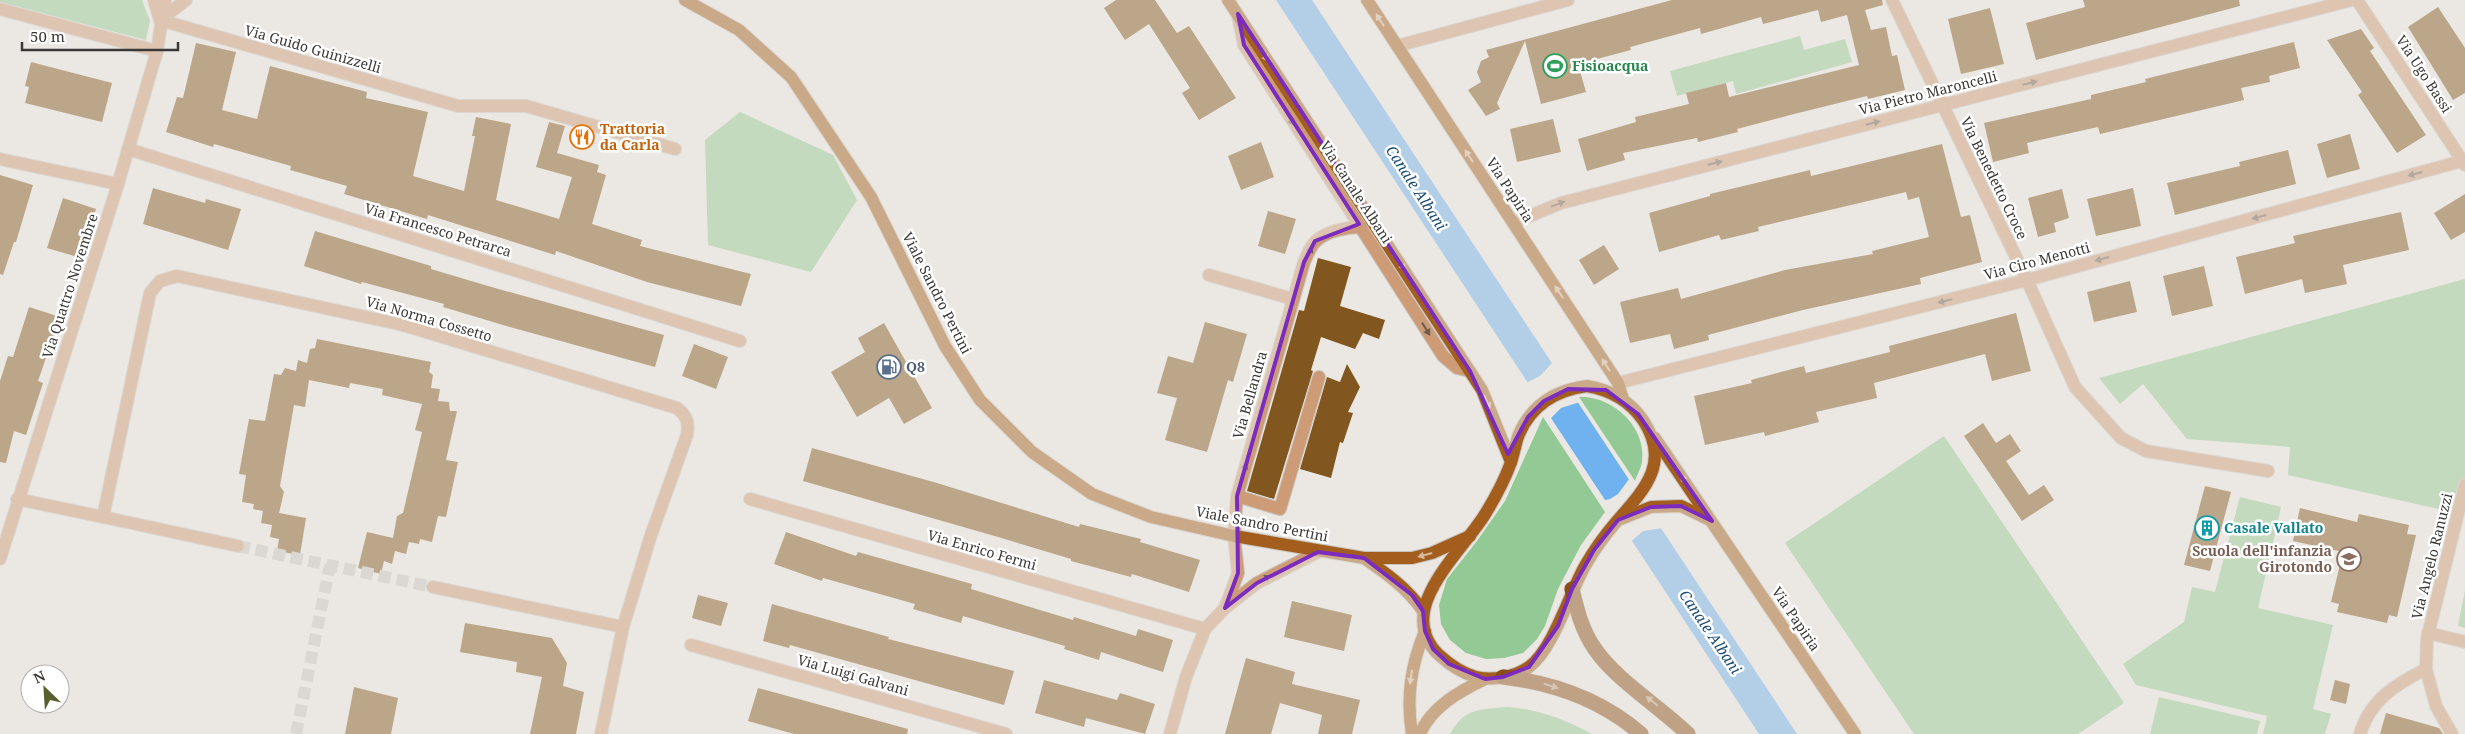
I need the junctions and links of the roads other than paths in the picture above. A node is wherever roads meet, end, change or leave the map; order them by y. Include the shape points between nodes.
1 (154, 0) edge
2 (166, 0) edge
3 (186, 0) edge
4 (685, 0) edge
5 (1228, 0) edge
6 (1367, 0) edge
7 (1568, 0) edge
8 (1892, 0) edge
9 (2352, 0) edge
10 (2357, 0) edge
11 (0, 10) edge
12 (1238, 14) junction
13 (160, 20) junction
14 (1397, 46) junction
15 (156, 50) junction
16 (1942, 105) junction
17 (128, 149) junction
18 (675, 149) dead end
19 (0, 159) edge
20 (2464, 163) edge
21 (118, 184) junction
22 (1513, 223) junction
23 (1361, 227) junction
24 (1209, 275) dead end
25 (2027, 280) junction
26 (1293, 299) junction
27 (740, 340) dead end
28 (1470, 371) junction
29 (1319, 377) dead end
30 (1618, 383) junction
31 (1623, 399) junction
32 (1652, 434) junction
33 (1511, 462) junction
34 (2268, 470) dead end
35 (2465, 485) edge
36 (1237, 496) junction
37 (17, 499) junction
38 (750, 499) dead end
39 (103, 517) junction
40 (1618, 520) junction
41 (1712, 521) junction
42 (1234, 536) junction
43 (1470, 536) junction
44 (238, 546) tunnel mouth
45 (1318, 552) junction
46 (0, 558) edge
47 (1364, 558) junction
48 (433, 587) tunnel mouth
49 (1572, 588) junction
50 (1225, 608) junction
51 (1423, 611) junction
52 (623, 627) junction
53 (1205, 629) junction
54 (1424, 631) junction
55 (2428, 633) junction
56 (2465, 642) edge
57 (691, 645) dead end
58 (2426, 670) junction
59 (1504, 677) junction
60 (1485, 679) junction
61 (601, 734) edge
62 (1006, 734) edge
63 (1170, 734) edge
64 (1412, 734) edge
65 (1420, 734) edge
66 (1641, 734) edge
67 (1688, 734) edge
68 (1855, 734) edge
69 (2360, 734) edge
70 (2452, 734) edge

1 - 13 street
2 - 13 street, Via Quattro Novembre
3 - 13 street
4 - 42 main road, Viale Sandro Pertini via 739,30 791,77 871,196 945,346 980,400 1032,452 1092,494 1151,517
5 - 12 main road, Via Canale Albani
14 -> 6 main road, Via Papiria
7 - 14 street
8 - 16 street, Via Benedetto Croce
16 -> 9 street, Via Pietro Maroncelli
10 - 20 street, Via Ugo Bassi
11 - 15 street
12 -> 23 street, Via Canale Albani via 1244,45
12 -> 28 main road, Via Canale Albani
13 - 15 street, Via Quattro Novembre
13 - 18 street, Via Guido Guinizzelli via 458,106 526,106
22 -> 14 main road, Via Papiria
15 - 17 street, Via Quattro Novembre
22 -> 16 street, Via Pietro Maroncelli via 1561,203
16 - 25 street, Via Benedetto Croce
17 - 21 street, Via Quattro Novembre
17 - 27 street, Via Francesco Petrarca
19 - 21 street
20 -> 25 street, Via Ciro Menotti
21 - 37 street, Via Quattro Novembre
30 -> 22 main road, Via Papiria
26 -> 23 street, Via Bellandra via 1304,262 1315,241 1326,235
23 -> 28 street, Via Canale Albani via 1443,356 1457,368
24 - 26 street
25 -> 30 street, Via Ciro Menotti
25 - 34 street, Via Benedetto Croce via 2075,387 2120,438 2146,451
36 -> 26 street, Via Bellandra
28 -> 33 main road, Via Canale Albani via 1482,390
29 - 36 street via 1280,509
30 - 31 main road, Via Papiria
31 - 32 main road, Via Papiria
31 - 33 main road via 1606,390 1587,386 1568,388 1544,401 1528,417
32 - 40 main road via 1655,454 1648,483
41 -> 32 main road, Via Papiria
33 - 43 main road via 1486,513
35 - 55 street, Via Angelo Ranuzzi
36 - 42 street, Via Bellandra
37 - 39 street
37 - 46 street, Via Quattro Novembre
38 - 53 street, Via Enrico Fermi
39 - 44 street
39 - 52 street, Via Norma Cossetto via 150,293 160,281 177,276 331,308 422,331 677,408 686,415 687,435
40 - 41 main road via 1651,507 1681,506
40 - 49 main road via 1594,550
41 - 68 main road, Via Papiria
42 - 45 main road, Viale Sandro Pertini
42 - 50 street, Via Bellandra via 1238,573
43 -> 47 main road, Viale Sandro Pertini via 1412,558
43 - 51 main road via 1437,579
45 - 47 main road, Viale Sandro Pertini
50 -> 45 street, Via Bellandra via 1257,583
47 - 51 main road, Viale Sandro Pertini via 1399,583
48 - 52 street
49 - 59 main road via 1558,626 1542,652 1529,667
67 -> 49 highway via 1594,649 1580,619
50 - 53 street, Via Bellandra
51 - 54 main road
52 - 61 street, Via Norma Cossetto
53 - 63 street, Via Bellandra via 1186,677
54 - 60 main road via 1432,648 1449,664 1464,674
54 -> 64 main road via 1414,658 1409,691
55 - 56 street, Via Angelo Ranuzzi
55 - 58 street, Via Angelo Ranuzzi
57 - 62 street, Via Luigi Galvani
58 - 69 street via 2405,680 2376,701
58 - 70 street, Via Angelo Ranuzzi via 2436,706
59 - 60 main road
59 -> 66 highway via 1538,682 1581,696
60 - 65 main road via 1462,690 1435,711

